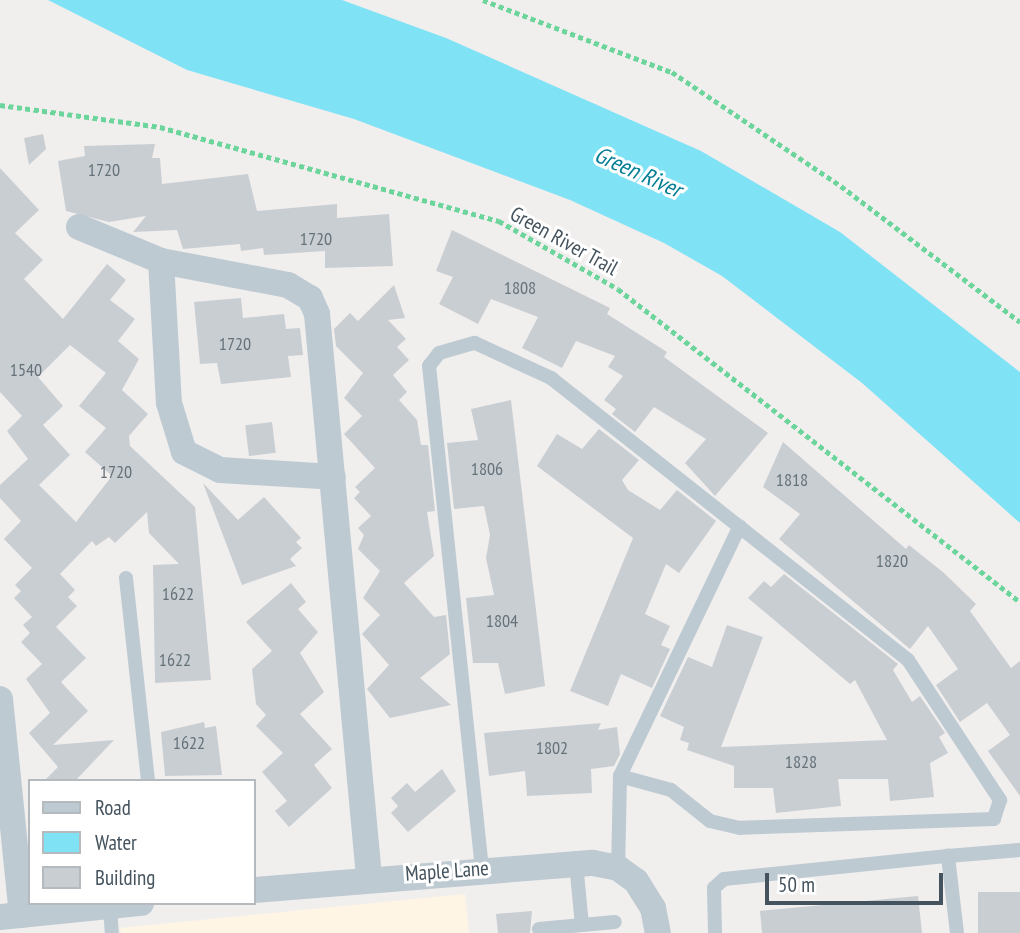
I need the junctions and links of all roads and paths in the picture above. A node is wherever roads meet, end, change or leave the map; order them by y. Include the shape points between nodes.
1 (482, 0) edge
2 (0, 105) edge
3 (79, 227) dead end
4 (161, 261) junction
5 (1020, 322) edge
6 (333, 477) junction
7 (740, 526) junction
8 (126, 578) dead end
9 (1020, 602) edge
10 (0, 699) edge
11 (2, 735) edge
12 (620, 776) junction
13 (148, 779) edge
14 (1020, 850) edge
15 (948, 856) junction
16 (576, 863) junction
17 (482, 869) junction
18 (627, 874) junction
19 (369, 877) junction
20 (256, 890) edge
21 (138, 905) edge
22 (11, 916) edge
23 (111, 920) edge
24 (615, 922) dead end
25 (582, 925) junction
26 (539, 929) dead end
27 (658, 933) edge
28 (715, 933) edge
29 (957, 933) edge

1 - 5 path via 673,72 841,186
2 - 9 path, Green River Trail via 160,127 499,221 618,289
3 - 4 street
4 - 6 street via 269,279 310,298 317,314
4 - 6 street via 169,402 184,452 220,470
6 - 19 street
7 - 12 lane
7 - 12 lane via 908,660 1000,800 1001,812 994,819 740,828 710,821 671,790
7 - 17 lane via 551,378 475,343 439,353 429,366
8 - 13 lane
10 - 11 street
11 - 22 street
12 - 18 lane
14 - 15 lane
15 - 28 lane via 724,879 714,888
15 - 29 lane
16 - 17 street, Maple Lane
16 - 18 street, Maple Lane
16 - 25 lane
17 - 19 street, Maple Lane
18 - 27 street via 653,908
19 - 20 street, Maple Lane
21 - 23 street
22 - 23 street
24 - 25 lane
25 - 26 lane

